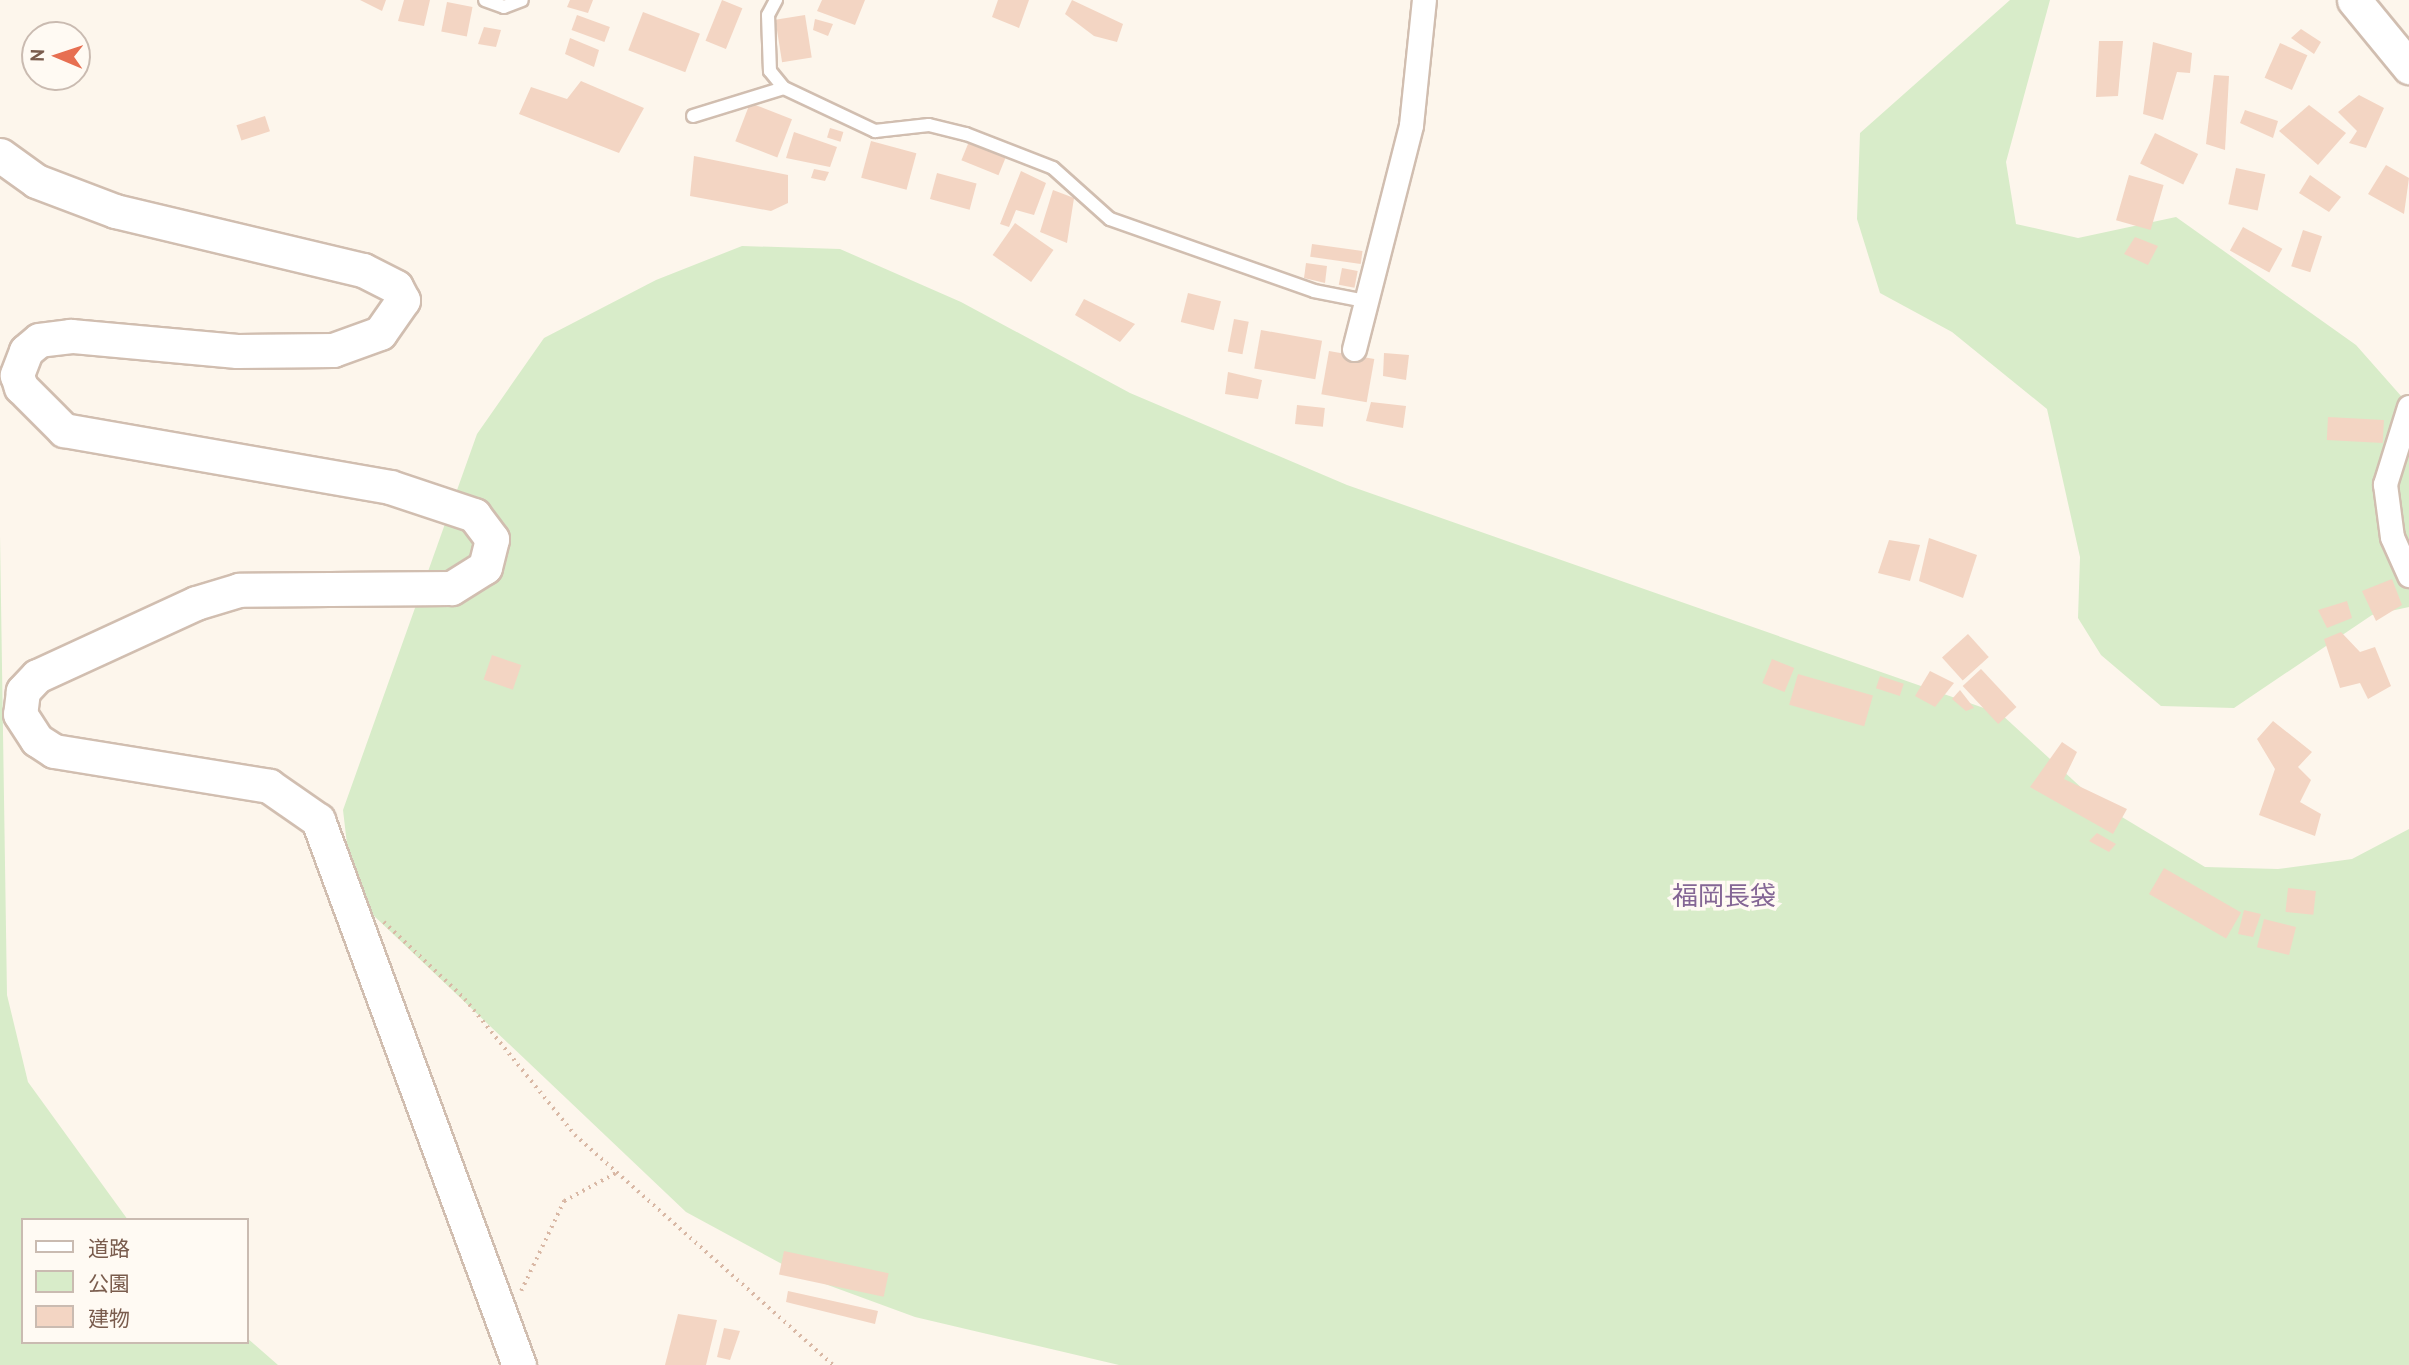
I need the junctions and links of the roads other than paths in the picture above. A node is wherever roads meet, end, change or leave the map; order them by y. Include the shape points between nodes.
1 (485, 0) edge
2 (522, 0) edge
3 (776, 0) edge
4 (1424, 0) edge
5 (2354, 0) edge
6 (2409, 67) edge
7 (784, 88) junction
8 (693, 116) dead end
9 (0, 155) edge
10 (1365, 300) junction
11 (1354, 349) dead end
12 (2409, 407) edge
13 (2409, 575) edge
14 (519, 1365) edge

1 - 2 lane via 504,8
3 - 7 lane via 768,15 770,71
4 - 10 street via 1411,125
5 - 6 street
7 - 8 lane
7 - 10 lane via 875,131 929,125 966,134 1053,168 1110,219 1314,291
9 - 14 street via 36,181 115,211 363,270 396,287 403,300 380,333 333,350 237,351 54,336 26,351 17,374 28,400 64,430 390,487 458,508 486,527 491,554 464,584 423,591 221,594 64,661 23,691 19,706 26,728 54,751 239,779 288,795 318,820
10 - 11 street
12 - 13 street via 2385,484 2392,537

